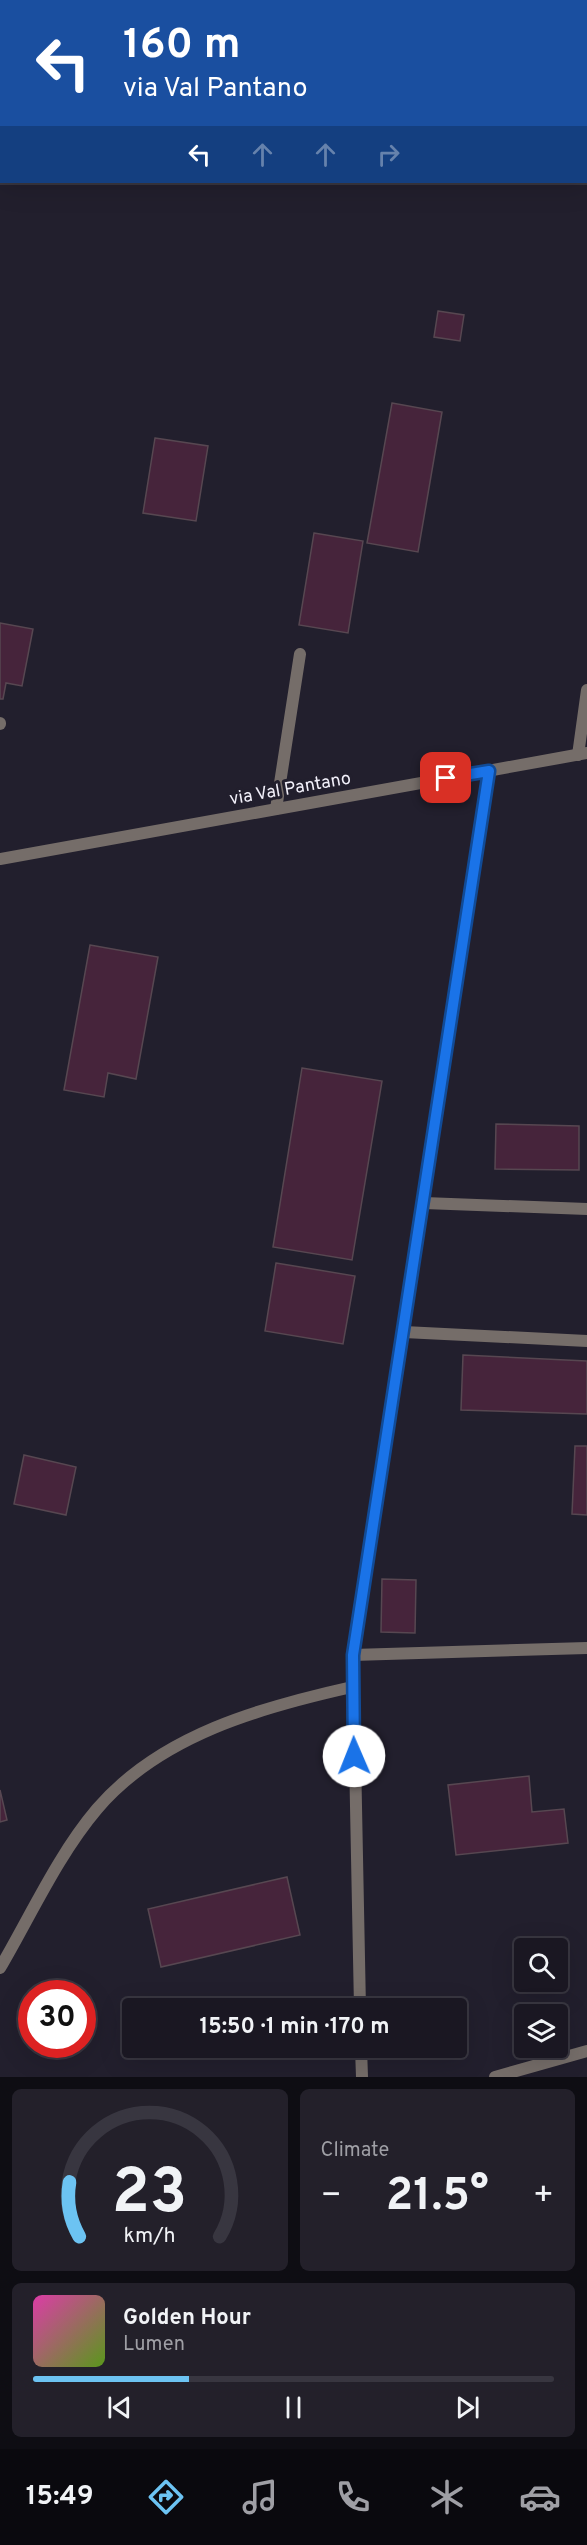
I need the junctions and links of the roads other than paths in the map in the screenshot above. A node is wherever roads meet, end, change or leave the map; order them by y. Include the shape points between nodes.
1 (300, 654) dead end
2 (587, 690) edge
3 (583, 754) edge
4 (489, 771) junction
5 (276, 809) junction
6 (0, 859) edge
7 (424, 1203) junction
8 (587, 1209) edge
9 (404, 1332) junction
10 (587, 1341) edge
11 (587, 1648) edge
12 (353, 1655) junction
13 (352, 1687) junction
14 (0, 1968) edge
15 (360, 1998) edge
16 (587, 2051) edge
17 (361, 2058) edge
18 (362, 2077) edge
19 (495, 2077) edge

1 - 5 street
2 - 3 street
3 - 4 street, via Val Pantano
4 - 5 street, via Val Pantano
4 - 7 street
5 - 6 street, via Val Pantano
7 - 8 street
7 - 9 street
9 - 10 street
9 - 12 street
11 - 12 street
12 - 13 street
13 - 14 street via 246,1714 156,1759 125,1782 98,1808 74,1840
13 - 15 street
16 - 19 street
17 - 18 street

